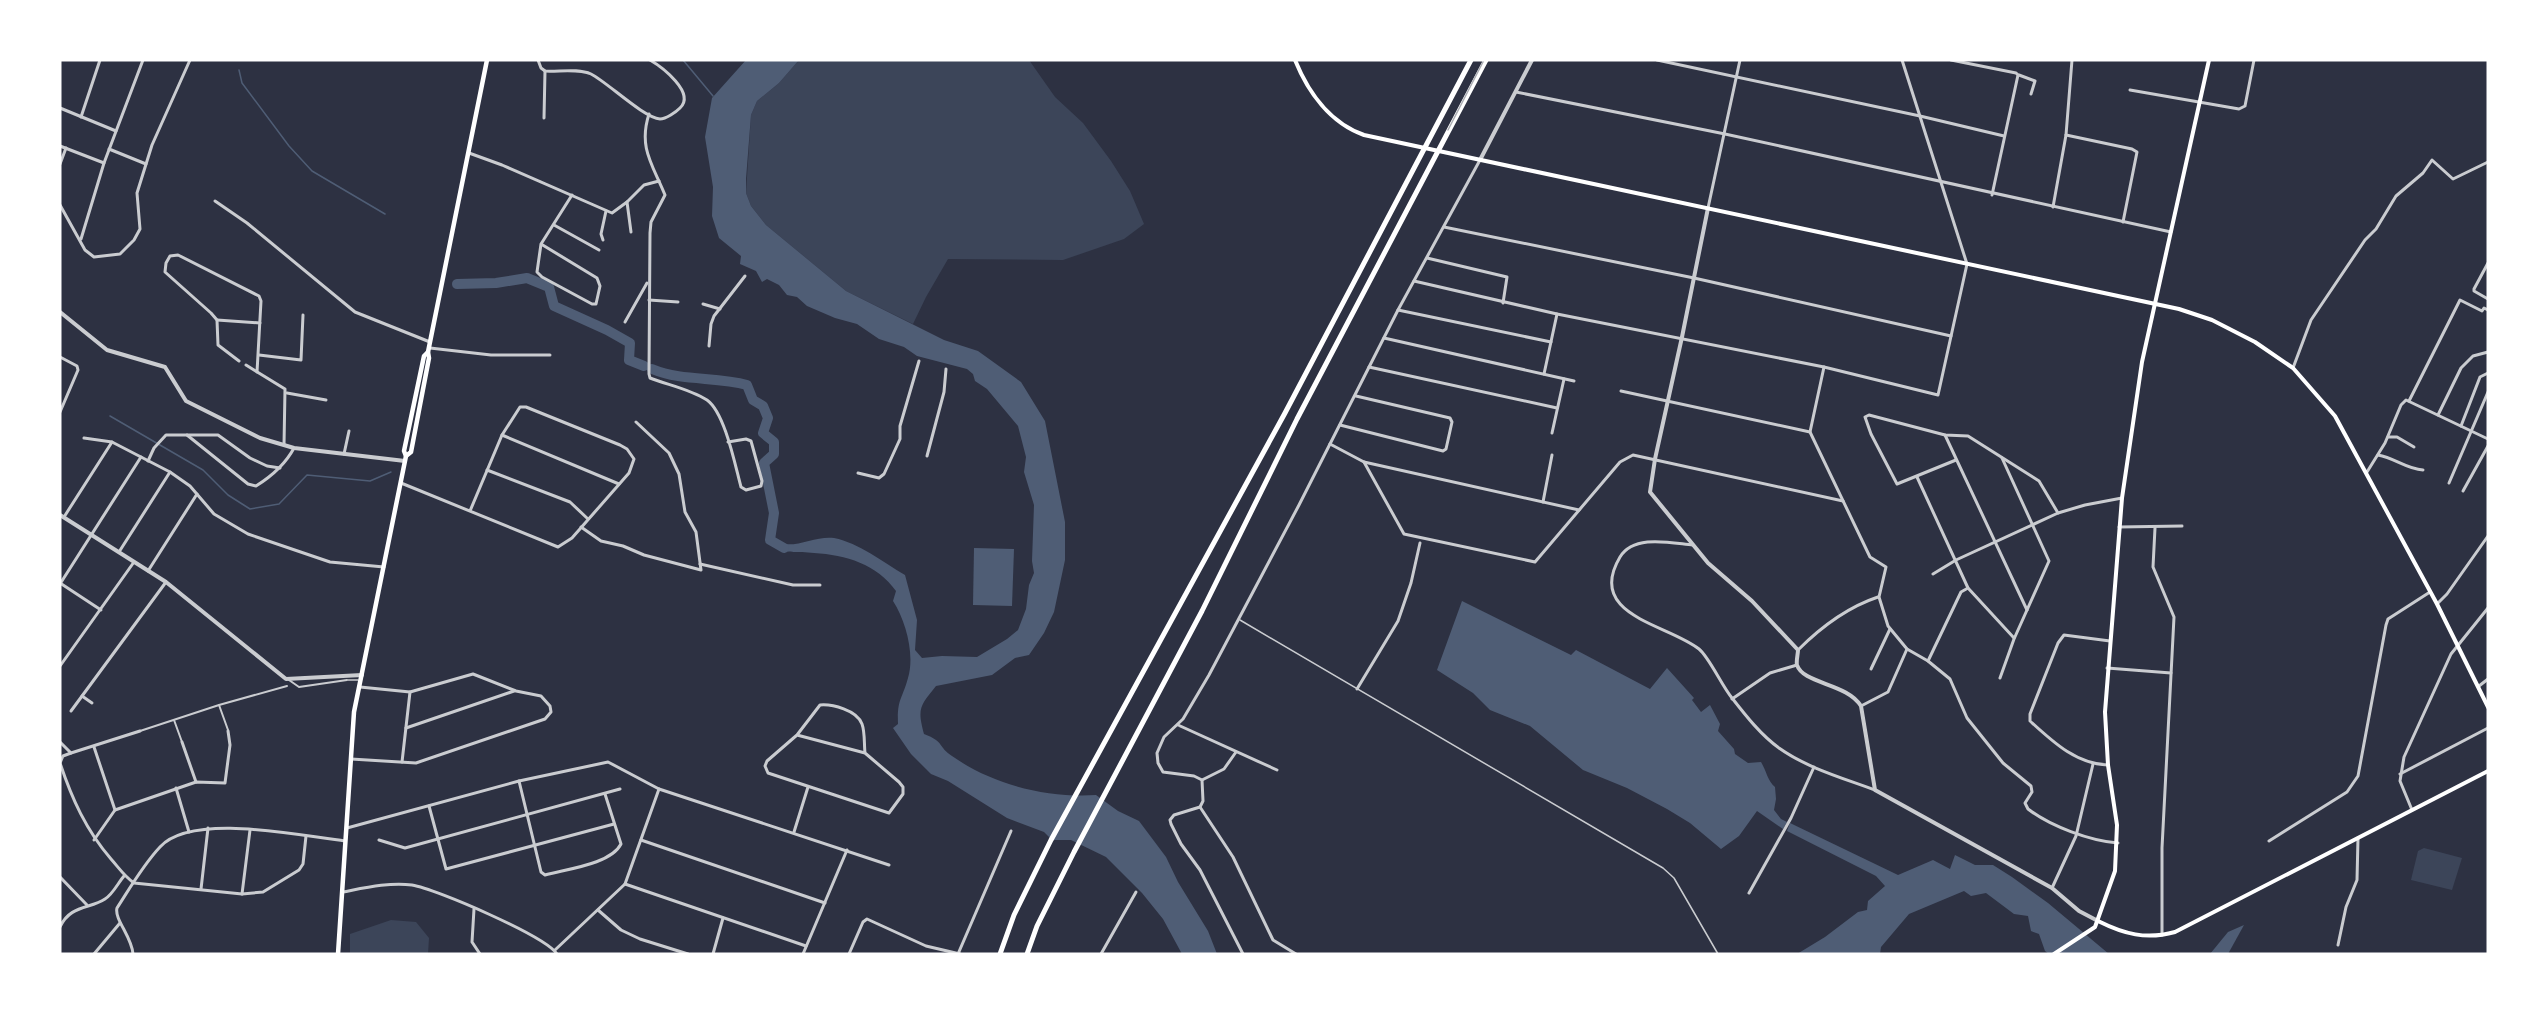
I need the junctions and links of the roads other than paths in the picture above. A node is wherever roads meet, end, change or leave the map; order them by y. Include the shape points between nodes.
1 (100, 60) edge
2 (143, 60) edge
3 (190, 60) edge
4 (487, 60) edge
5 (538, 60) edge
6 (650, 60) edge
7 (1295, 60) edge
8 (1471, 60) edge
9 (1486, 60) edge
10 (1532, 60) edge
11 (1657, 60) edge
12 (1740, 60) edge
13 (1902, 60) edge
14 (1951, 60) edge
15 (2072, 60) edge
16 (2209, 60) edge
17 (2254, 60) edge
18 (545, 71) junction
19 (2018, 74) junction
20 (1737, 77) junction
21 (2130, 90) dead end
22 (1515, 92) junction
23 (2031, 94) dead end
24 (2200, 104) junction
25 (60, 108) edge
26 (649, 114) junction
27 (1920, 116) junction
28 (81, 117) junction
29 (544, 118) dead end
30 (116, 131) junction
31 (1725, 134) junction
32 (2066, 135) junction
33 (2004, 136) junction
34 (60, 146) edge
35 (66, 148) junction
36 (109, 149) junction
37 (468, 153) junction
38 (1480, 160) junction
39 (2488, 162) edge
40 (104, 163) junction
41 (60, 164) edge
42 (146, 164) junction
43 (659, 181) junction
44 (1942, 183) junction
45 (572, 195) junction
46 (1992, 195) junction
47 (215, 201) dead end
48 (627, 202) junction
49 (60, 205) edge
50 (2053, 207) junction
51 (1708, 208) junction
52 (606, 210) junction
53 (2123, 222) junction
54 (554, 225) junction
55 (1444, 227) junction
56 (631, 232) dead end
57 (2171, 232) junction
58 (80, 240) junction
59 (603, 240) dead end
60 (541, 244) junction
61 (598, 250) dead end
62 (1427, 258) junction
63 (2488, 263) edge
64 (1967, 264) junction
65 (745, 276) dead end
66 (1694, 278) junction
67 (1414, 281) junction
68 (648, 282) junction
69 (2488, 298) edge
70 (649, 300) junction
71 (678, 302) dead end
72 (1503, 303) junction
73 (704, 304) dead end
74 (2155, 304) junction
75 (720, 309) junction
76 (1398, 310) junction
77 (2488, 310) edge
78 (60, 313) edge
79 (1557, 314) junction
80 (303, 315) dead end
81 (217, 320) junction
82 (625, 322) dead end
83 (260, 323) junction
84 (1952, 336) junction
85 (1384, 338) junction
86 (1682, 338) junction
87 (1551, 342) junction
88 (709, 346) dead end
89 (429, 347) junction
90 (2488, 352) edge
91 (259, 355) junction
92 (550, 355) dead end
93 (60, 357) edge
94 (239, 361) dead end
95 (919, 361) dead end
96 (246, 365) dead end
97 (1824, 367) junction
98 (1369, 368) junction
99 (2293, 368) junction
100 (946, 369) dead end
101 (256, 372) junction
102 (2488, 373) edge
103 (1544, 374) junction
104 (1564, 379) junction
105 (1574, 381) dead end
106 (1622, 391) dead end
107 (2488, 392) edge
108 (286, 393) junction
109 (1356, 396) junction
110 (1669, 399) junction
111 (326, 400) dead end
112 (2409, 401) junction
113 (1557, 408) junction
114 (60, 412) edge
115 (2438, 416) junction
116 (636, 422) dead end
117 (1340, 425) junction
118 (2461, 426) junction
119 (349, 431) dead end
120 (2472, 431) junction
121 (1810, 432) junction
122 (1552, 433) dead end
123 (185, 434) junction
124 (502, 435) junction
125 (1945, 435) junction
126 (2388, 437) junction
127 (84, 438) dead end
128 (2488, 439) edge
129 (112, 442) junction
130 (728, 442) junction
131 (1330, 444) junction
132 (284, 445) junction
133 (2415, 447) dead end
134 (2488, 447) edge
135 (294, 448) junction
136 (344, 454) junction
137 (1552, 455) dead end
138 (2378, 455) junction
139 (927, 456) dead end
140 (141, 457) junction
141 (2001, 457) junction
142 (406, 459) junction
143 (1655, 459) junction
144 (1956, 460) junction
145 (148, 461) junction
146 (1364, 462) junction
147 (280, 468) junction
148 (487, 470) junction
149 (2423, 470) dead end
150 (170, 472) junction
151 (2367, 472) junction
152 (858, 473) dead end
153 (1917, 477) junction
154 (401, 483) junction
155 (2449, 483) dead end
156 (619, 484) junction
157 (2463, 491) dead end
158 (197, 494) junction
159 (2122, 498) junction
160 (1843, 501) junction
161 (1543, 502) junction
162 (1579, 510) junction
163 (470, 511) junction
164 (2058, 513) junction
165 (62, 516) edge
166 (588, 519) junction
167 (2033, 524) junction
168 (2182, 526) dead end
169 (581, 527) junction
170 (2120, 527) junction
171 (2155, 528) junction
172 (91, 534) junction
173 (2488, 536) edge
174 (1421, 538) junction
175 (1995, 542) junction
176 (1420, 543) joint
177 (1693, 545) junction
178 (119, 552) junction
179 (1956, 560) junction
180 (134, 562) junction
181 (700, 564) junction
182 (384, 567) junction
183 (148, 571) junction
184 (1933, 574) dead end
185 (166, 582) junction
186 (60, 583) edge
187 (820, 585) dead end
188 (1968, 588) junction
189 (2430, 592) junction
190 (1879, 597) junction
191 (2437, 604) junction
192 (2488, 608) edge
193 (101, 610) junction
194 (2028, 610) junction
195 (1239, 620) junction
196 (1890, 629) junction
197 (2014, 639) junction
198 (2110, 641) junction
199 (2457, 645) junction
200 (1907, 649) junction
201 (1798, 650) junction
202 (1928, 661) junction
203 (1797, 665) junction
204 (60, 666) edge
205 (2107, 668) junction
206 (1871, 669) dead end
207 (2171, 674) junction
208 (2000, 678) dead end
209 (287, 679) junction
210 (347, 680) joint
211 (2488, 680) edge
212 (360, 681) junction
213 (287, 686) dead end
214 (2479, 686) junction
215 (1357, 689) junction
216 (516, 691) junction
217 (410, 692) junction
218 (82, 696) junction
219 (1732, 699) junction
220 (92, 703) dead end
221 (219, 705) junction
222 (1862, 706) junction
223 (2488, 707) edge
224 (71, 711) dead end
225 (174, 720) junction
226 (1177, 725) junction
227 (406, 728) junction
228 (2488, 728) edge
229 (228, 731) joint
230 (140, 732) joint
231 (798, 735) junction
232 (60, 742) edge
233 (182, 742) joint
234 (94, 747) junction
235 (1236, 752) junction
236 (71, 753) junction
237 (865, 753) junction
238 (351, 759) junction
239 (402, 763) junction
240 (2093, 764) junction
241 (2108, 765) junction
242 (1814, 767) junction
243 (1277, 770) dead end
244 (2488, 771) edge
245 (2400, 774) junction
246 (1202, 780) junction
247 (519, 781) junction
248 (196, 782) junction
249 (808, 787) junction
250 (176, 788) junction
251 (620, 789) dead end
252 (659, 789) junction
253 (1875, 790) junction
254 (605, 794) junction
255 (429, 806) junction
256 (1200, 807) junction
257 (115, 810) junction
258 (2412, 810) junction
259 (528, 814) junction
260 (614, 824) junction
261 (208, 828) junction
262 (346, 828) junction
263 (250, 830) junction
264 (189, 831) junction
265 (1011, 831) dead end
266 (794, 832) junction
267 (2076, 833) junction
268 (306, 836) junction
269 (2358, 838) junction
270 (437, 839) junction
271 (94, 840) junction
272 (379, 840) dead end
273 (641, 840) junction
274 (346, 841) junction
275 (2268, 841) dead end
276 (2118, 843) junction
277 (537, 846) junction
278 (847, 850) junction
279 (889, 865) dead end
280 (124, 876) junction
281 (60, 877) edge
282 (134, 883) junction
283 (625, 884) junction
284 (2052, 888) junction
285 (201, 889) junction
286 (342, 892) junction
287 (1136, 892) dead end
288 (1749, 893) dead end
289 (242, 894) junction
290 (825, 903) junction
291 (87, 905) junction
292 (474, 909) junction
293 (598, 910) junction
294 (723, 917) junction
295 (2098, 921) junction
296 (120, 923) junction
297 (60, 927) edge
298 (2162, 936) junction
299 (806, 945) junction
300 (2338, 945) dead end
301 (556, 952) edge
302 (94, 954) edge
303 (133, 954) edge
304 (338, 954) edge
305 (480, 954) edge
306 (688, 954) edge
307 (713, 954) edge
308 (803, 954) edge
309 (849, 954) edge
310 (958, 954) edge
311 (1000, 954) edge
312 (1027, 954) edge
313 (1101, 954) edge
314 (1243, 954) edge
315 (1296, 954) edge
316 (1718, 954) edge
317 (2054, 954) edge

1 - 28 street
2 - 30 street
3 - 42 street
4 - 37 highway
5 - 18 street
6 - 26 street via 672,77 685,97 681,108 665,118
7 - 38 main road via 1320,103 1350,129
8 - 311 highway via 1285,413 1051,840 1014,915
9 - 312 highway via 1074,852
10 - 22 street
11 - 20 street
12 - 20 street
13 - 27 street
14 - 19 street
15 - 32 street
16 - 24 main road
17 - 24 street via 2245,106 2239,109
18 - 26 street via 590,73
18 - 29 street
19 - 23 street via 2035,81
19 - 33 street
20 - 27 street
20 - 31 street
21 - 24 street
22 - 31 street
22 - 38 street
24 - 57 main road
25 - 28 street
26 - 43 street via 644,143
27 - 33 street
27 - 44 street
28 - 30 street
30 - 36 street
31 - 44 street
31 - 51 street
32 - 50 street
32 - 53 street via 2137,152
33 - 46 street
34 - 35 street
35 - 40 street
35 - 41 street
36 - 40 street
36 - 42 street
37 - 45 street
37 - 89 highway
38 - 51 main road
38 - 55 street
39 - 99 street via 2453,179 2433,160 2396,196 2315,315
40 - 58 street
42 - 58 street via 136,199 140,229 127,248 120,254 94,257
43 - 48 street via 644,185
43 - 68 street via 665,195 651,222
44 - 46 street
44 - 64 street
45 - 52 street
45 - 54 street
46 - 50 street
47 - 89 street via 355,312
48 - 52 street via 615,212
48 - 56 street
49 - 58 street
50 - 53 street
51 - 64 main road
51 - 66 street
52 - 59 street
53 - 57 street
54 - 60 street
54 - 61 street
55 - 62 street
55 - 66 street
57 - 74 main road
60 - 60 street via 597,278 600,286 596,304 539,274 536,264
62 - 67 street
62 - 72 street via 1507,277
63 - 69 street via 2474,291
64 - 74 main road
64 - 84 street
65 - 75 street
66 - 84 street
66 - 86 street
67 - 72 street
67 - 76 street
68 - 70 street
68 - 82 street
70 - 71 street
70 - 130 street via 650,378 700,396 712,405
72 - 79 street
73 - 75 street
74 - 99 main road via 2234,329
74 - 159 main road via 2142,362
75 - 88 street via 711,324
76 - 85 street
76 - 87 street
77 - 112 street via 2460,300
78 - 132 street via 107,350 165,367 191,404
79 - 86 street
79 - 87 street
80 - 91 street via 301,360
81 - 83 street
81 - 83 street via 165,272 170,256 178,255 259,296
81 - 94 street via 218,345
83 - 91 street
84 - 97 street via 1940,392 1935,396
85 - 98 street
85 - 103 street
86 - 97 street
86 - 110 street
87 - 103 street
89 - 92 street via 491,355
89 - 142 highway via 411,452
90 - 115 street via 2473,356 2461,368
91 - 101 street
93 - 114 street via 78,370
95 - 152 street via 900,426 900,439 884,474 879,478
96 - 101 street
97 - 121 street
98 - 109 street
98 - 113 street
99 - 151 main road via 2335,416
100 - 139 street
101 - 108 street
102 - 118 street via 2480,377
103 - 104 street
104 - 105 street
104 - 113 street
106 - 110 street
107 - 120 street
108 - 111 street
108 - 132 street
109 - 117 street
109 - 117 street via 1452,419 1445,450
110 - 121 street
110 - 143 street
112 - 115 street
112 - 126 street via 2401,405
113 - 122 street
115 - 118 street
116 - 181 street via 664,447 675,465 685,512 696,532
117 - 131 street
118 - 120 street
119 - 136 street
120 - 128 street
120 - 155 street
121 - 160 street
123 - 145 street via 166,435
123 - 147 street via 218,435 250,458
123 - 147 street via 256,486
124 - 148 street
124 - 156 street
124 - 156 street via 520,407 526,407 620,445 634,459
125 - 141 street via 1968,436
125 - 144 street
125 - 153 street via 1865,417 1897,484
126 - 133 street via 2397,437
126 - 138 street
127 - 129 street
129 - 140 street
129 - 165 street
130 - 130 street via 746,438 751,441 762,484 743,489
131 - 146 street
131 - 195 street
132 - 135 street
134 - 157 street
135 - 136 street
135 - 147 street
136 - 142 street
137 - 161 street
138 - 149 street
138 - 151 street
140 - 145 street
140 - 172 street
141 - 164 street via 2039,481
141 - 167 street
142 - 154 highway
143 - 160 street
143 - 162 street via 1633,455 1625,459
143 - 177 street via 1650,492
144 - 153 street
144 - 175 street
145 - 150 street
146 - 161 street
146 - 174 street via 1402,533
148 - 163 street
148 - 166 street via 570,502
150 - 158 street
150 - 178 street
151 - 189 main road
153 - 179 street
154 - 163 street
154 - 182 highway
156 - 166 street
158 - 182 street via 224,522 259,538 330,562
158 - 183 street
159 - 164 street
159 - 170 main road
160 - 190 street via 1870,557 1886,567
161 - 162 street
162 - 174 street via 1535,562
163 - 169 street via 558,547
164 - 167 street
165 - 172 street
166 - 169 street
167 - 175 street
167 - 194 street via 2049,561
168 - 171 street
169 - 181 street via 595,539 644,555 701,570
170 - 171 street
170 - 198 main road
171 - 207 street via 2153,567 2174,617
172 - 178 street
172 - 186 street
173 - 191 street
174 - 176 lane
175 - 179 street
175 - 194 street
176 - 215 street via 1398,621
177 - 201 street
177 - 219 street via 1650,542 1630,547 1619,558 1611,586 1633,615 1700,649
178 - 180 street
179 - 184 street
179 - 188 street
180 - 183 street
180 - 193 street
181 - 187 street via 793,585
182 - 212 highway
183 - 185 street
185 - 209 street
185 - 218 street
186 - 193 street
188 - 197 street
188 - 202 street via 1961,592
189 - 191 main road
189 - 275 street via 2388,619 2354,784
190 - 196 street
190 - 201 street via 1832,622
191 - 199 main road
192 - 199 street
193 - 204 street
194 - 197 street
195 - 215 lane
195 - 226 street
196 - 200 street
196 - 206 street
197 - 208 street
198 - 205 main road
198 - 240 street via 2064,635 2030,714 2030,721 2070,754
199 - 214 main road
199 - 245 street via 2404,757
200 - 202 street
200 - 222 street via 1888,692
201 - 203 street
202 - 267 street via 1954,684 1967,718 2003,763 2031,786 2025,803 2028,809
203 - 219 street via 1770,672
203 - 222 street via 1808,677 1851,693
205 - 207 street
205 - 241 main road
207 - 298 street via 2162,848
209 - 210 street via 299,687
209 - 212 street
210 - 212 lane
211 - 214 street
212 - 217 street
212 - 238 highway
213 - 221 street
214 - 223 main road
215 - 316 lane via 1663,868 1674,878
216 - 217 street via 473,674
216 - 227 street
216 - 239 street via 546,700 551,712 548,717 424,760
217 - 227 street
218 - 220 street
218 - 224 street
219 - 242 street via 1779,747
221 - 225 street
221 - 229 street
222 - 253 street
225 - 230 street
225 - 233 street
226 - 235 street
226 - 246 street via 1164,737 1157,753 1158,763 1168,774
227 - 239 street
228 - 245 street
229 - 248 street via 225,783
230 - 234 street
231 - 237 street
231 - 237 street via 820,705 830,704 856,716 862,724
231 - 249 street via 765,766 768,773
232 - 236 street
233 - 248 street
234 - 236 street
234 - 257 street
235 - 243 street
235 - 246 street via 1224,769
236 - 271 street via 63,756 60,763
237 - 249 street via 903,787 892,811 886,813
238 - 239 street
238 - 262 highway
240 - 241 street
240 - 267 street
241 - 276 main road
242 - 253 street
242 - 288 street
244 - 258 main road
245 - 258 street
246 - 256 street
247 - 252 street via 603,762
247 - 255 street
247 - 259 street
248 - 250 street
249 - 266 street
250 - 257 street
250 - 264 street
251 - 254 street
252 - 266 street
252 - 273 street
253 - 284 street
254 - 259 street
254 - 260 street
255 - 262 street
255 - 270 street
256 - 314 street via 1174,815 1171,824 1200,870
256 - 315 street via 1233,857 1273,940
257 - 271 street
258 - 269 main road
259 - 270 street
259 - 277 street
260 - 277 street
260 - 277 street via 621,844 613,855 602,860 545,875 541,873
261 - 263 street
261 - 264 street
261 - 285 street
262 - 274 highway
263 - 268 street
263 - 289 street
264 - 282 street via 160,846
265 - 310 street
266 - 278 street
267 - 276 street
267 - 284 street
268 - 274 street
268 - 289 street via 303,864 296,874 263,892
269 - 298 main road via 2192,925
269 - 300 street via 2358,877 2346,907
270 - 272 street via 405,848
270 - 277 street via 446,869
271 - 280 street
273 - 283 street
273 - 290 street
274 - 286 highway
276 - 295 main road via 2115,871
278 - 279 street
278 - 290 street
280 - 282 street
280 - 291 street via 103,901
281 - 291 street
282 - 285 street
282 - 296 street via 117,908 115,914
283 - 293 street
283 - 294 street
284 - 295 street
285 - 289 street
286 - 292 street via 414,886
286 - 304 highway
287 - 313 street
290 - 299 street
291 - 297 street via 69,915
292 - 301 street via 546,943
292 - 305 street via 472,942
293 - 301 street
293 - 306 street via 621,930
294 - 299 street
294 - 307 street
295 - 298 main road via 2128,934
295 - 317 main road
296 - 302 street
296 - 303 street
299 - 308 street
309 - 310 street via 862,922 867,919 926,946

